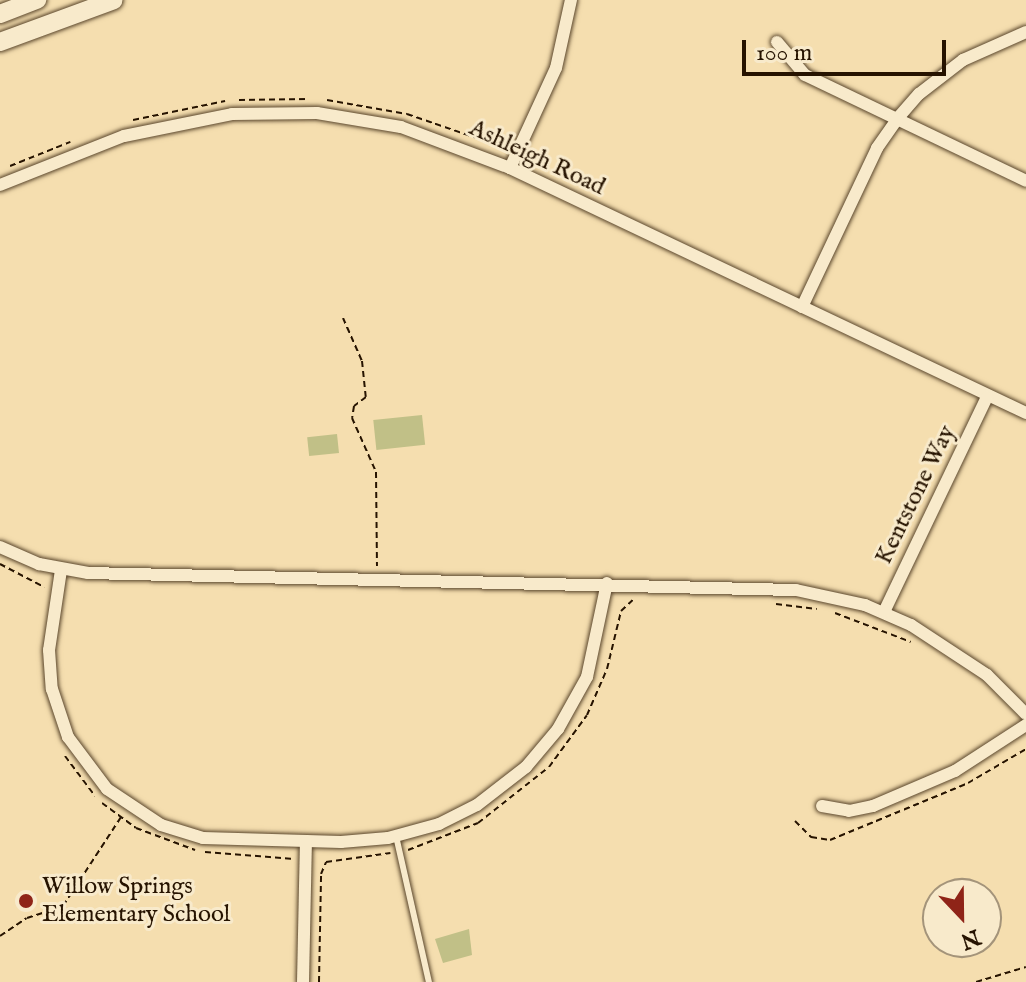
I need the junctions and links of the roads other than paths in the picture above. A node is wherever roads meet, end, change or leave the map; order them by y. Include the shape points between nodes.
1 (37, 0) edge
2 (114, 0) edge
3 (571, 0) edge
4 (0, 14) edge
5 (1026, 32) edge
6 (0, 42) edge
7 (777, 42) dead end
8 (897, 119) junction
9 (510, 168) junction
10 (1026, 181) edge
11 (0, 185) edge
12 (802, 307) junction
13 (987, 397) junction
14 (1026, 413) edge
15 (0, 547) edge
16 (61, 570) junction
17 (607, 583) junction
18 (884, 612) junction
19 (1026, 714) edge
20 (1026, 725) edge
21 (822, 806) dead end
22 (396, 836) junction
23 (306, 841) junction
24 (303, 982) edge
25 (429, 982) edge

1 - 4 main road
2 - 6 main road
3 - 9 street via 556,68
5 - 8 street via 963,60
7 - 8 street via 805,75
8 - 10 street
8 - 12 street via 877,148
9 - 11 street, Ashleigh Road via 401,127 329,114 255,112 174,122 124,136
9 - 12 street, Ashleigh Road
12 - 13 street, Ashleigh Road
13 - 14 street, Ashleigh Road
13 - 18 street, Kentstone Way
15 - 16 street
16 - 17 street
16 - 23 street via 49,650 58,712 80,757 128,806 161,825 203,838
17 - 18 street via 796,590
17 - 22 street via 587,677 539,753 477,805
18 - 19 street via 950,648
20 - 21 street via 955,771 873,806 849,811
22 - 23 street
22 - 25 lane
23 - 24 street

